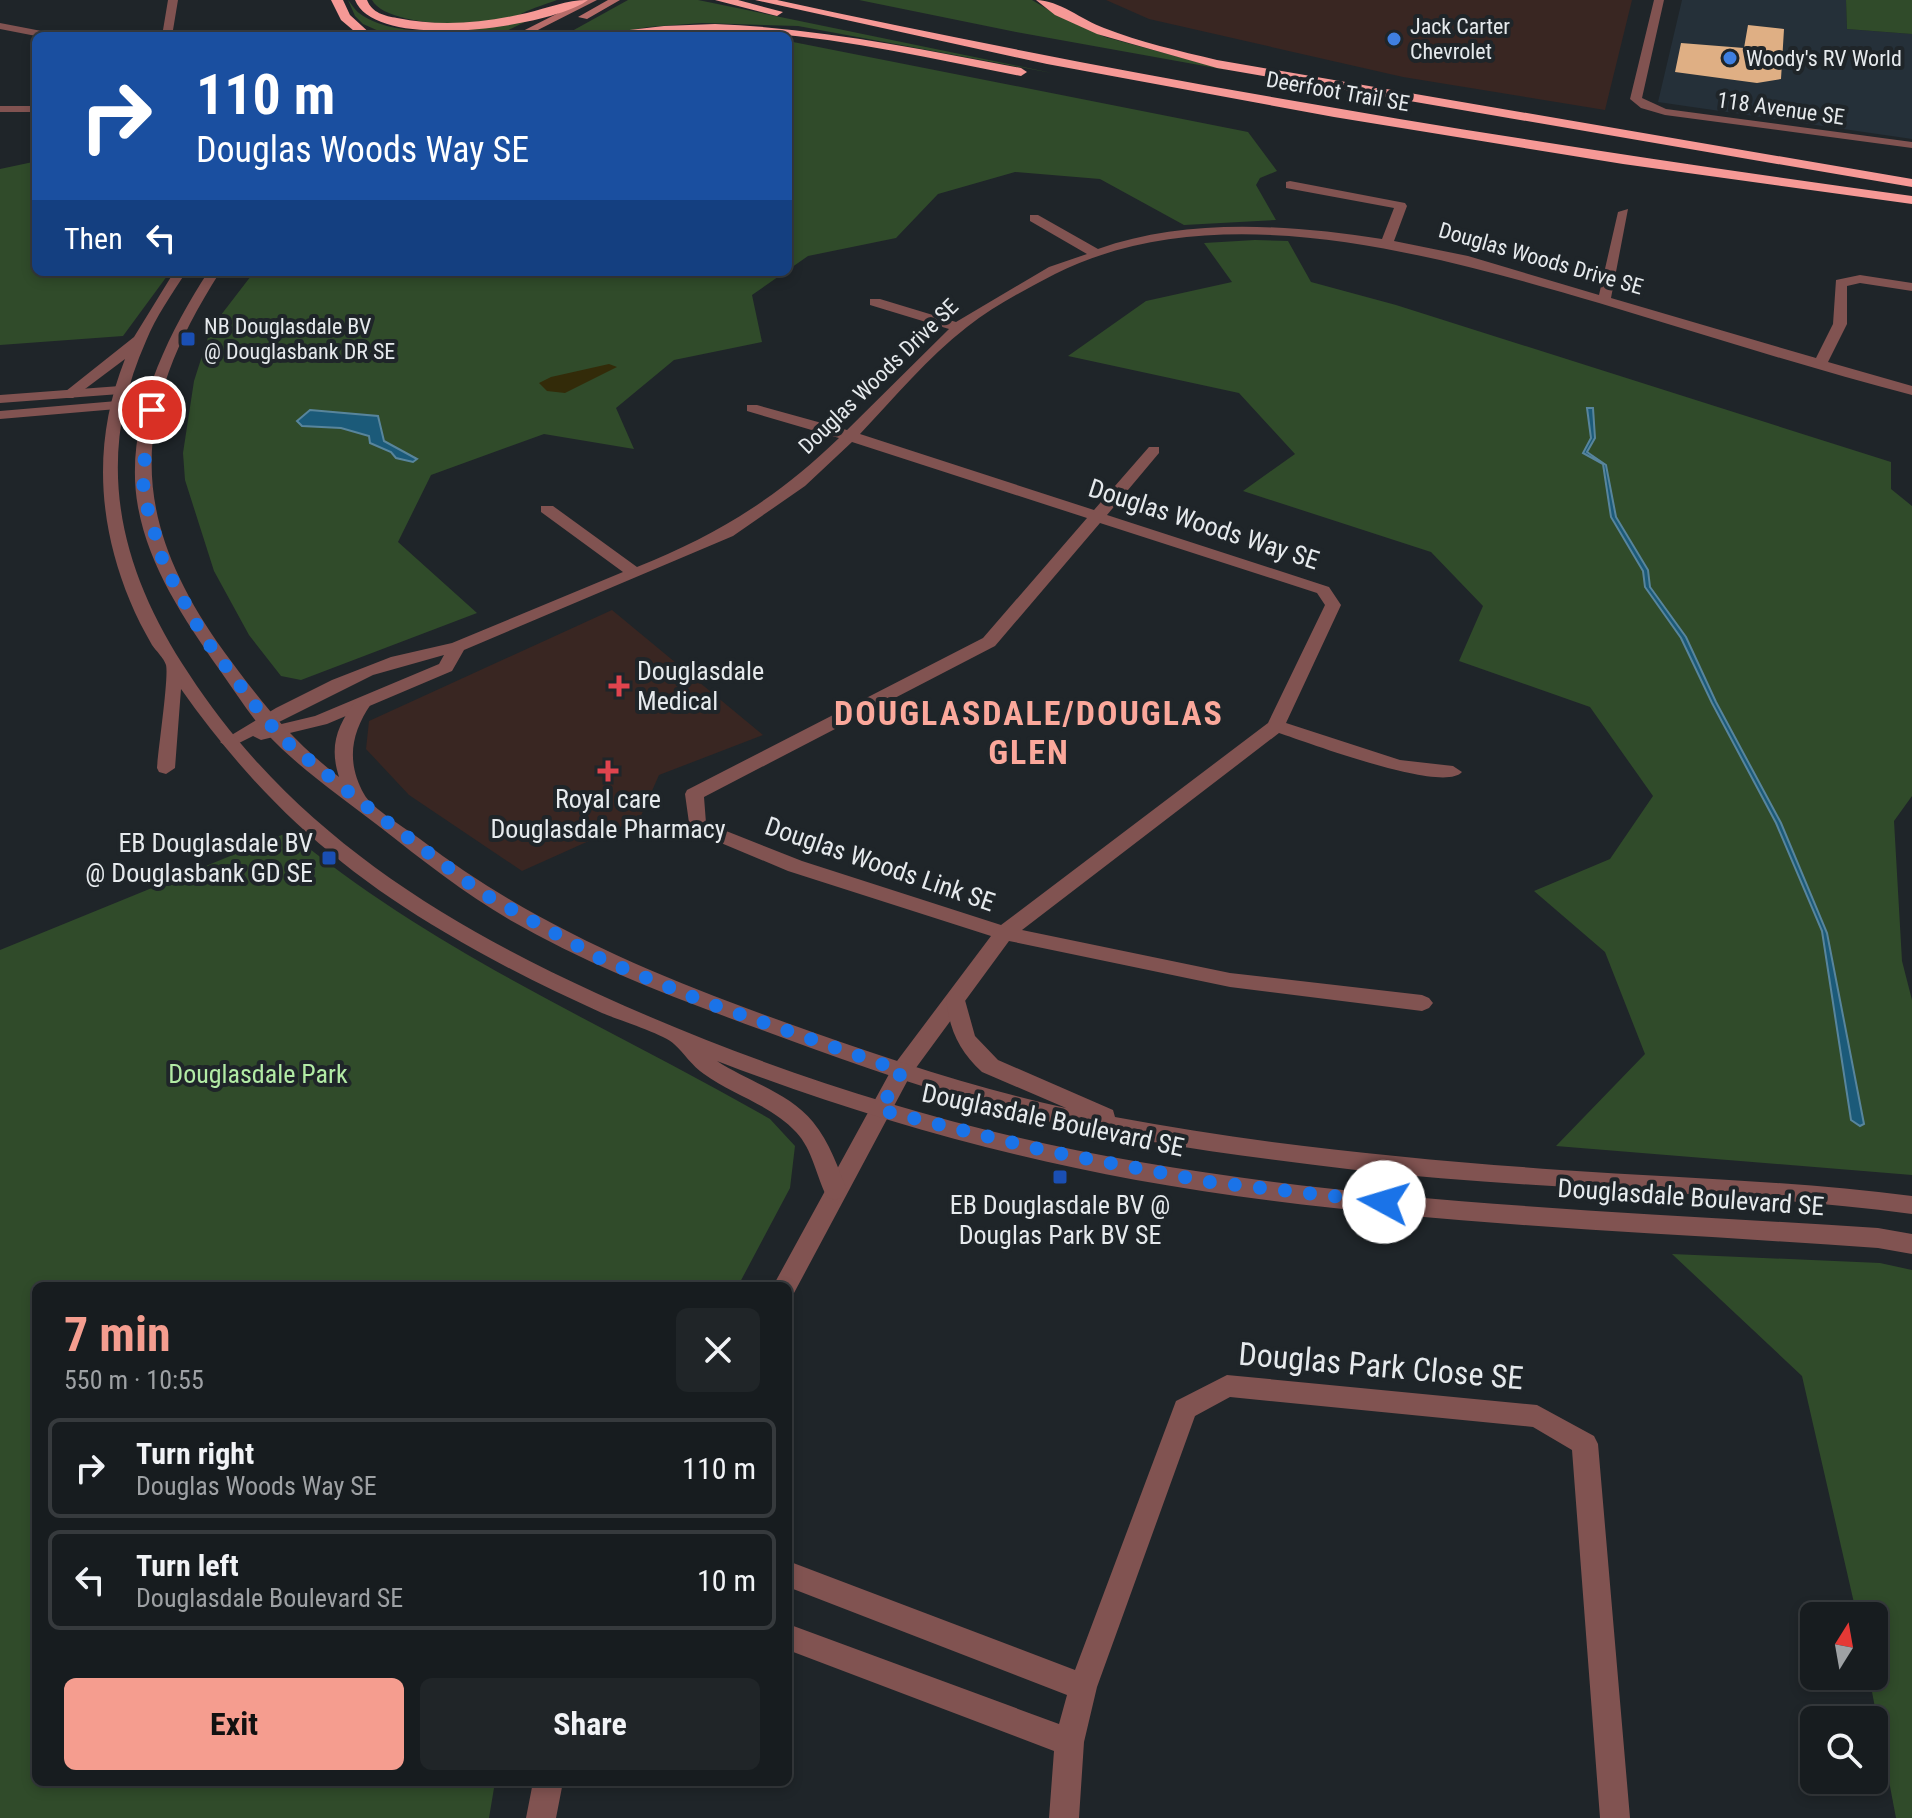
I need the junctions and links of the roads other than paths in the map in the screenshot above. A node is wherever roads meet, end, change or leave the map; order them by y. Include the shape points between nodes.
1 (173, 0) edge
2 (337, 0) edge
3 (361, 0) edge
4 (582, 0) edge
5 (592, 0) edge
6 (615, 0) edge
7 (721, 0) edge
8 (761, 0) edge
9 (818, 0) edge
10 (1042, 0) edge
11 (1659, 0) edge
12 (0, 26) edge
13 (561, 29) dead end
14 (32, 32) edge
15 (168, 32) edge
16 (362, 32) edge
17 (526, 32) edge
18 (642, 32) edge
19 (947, 40) junction
20 (1034, 74) dead end
21 (1154, 96) dead end
22 (0, 109) edge
23 (32, 109) edge
24 (1912, 145) edge
25 (1613, 157) junction
26 (1290, 185) dead end
27 (1912, 185) edge
28 (1912, 200) edge
29 (1624, 212) dead end
30 (1034, 218) dead end
31 (1388, 241) junction
32 (1095, 253) junction
33 (178, 276) edge
34 (211, 276) edge
35 (1912, 287) edge
36 (1604, 300) junction
37 (875, 302) dead end
38 (958, 327) junction
39 (140, 337) junction
40 (1820, 365) junction
41 (1912, 391) edge
42 (68, 395) junction
43 (155, 395) junction
44 (119, 397) junction
45 (0, 399) edge
46 (752, 408) dead end
47 (0, 415) edge
48 (850, 436) junction
49 (1154, 450) dead end
50 (547, 509) dead end
51 (1097, 516) junction
52 (635, 573) junction
53 (457, 647) junction
54 (174, 668) junction
55 (362, 704) junction
56 (271, 726) junction
57 (1276, 726) junction
58 (229, 742) junction
59 (166, 768) dead end
60 (1453, 772) dead end
61 (356, 799) junction
62 (1004, 933) junction
63 (956, 998) junction
64 (1422, 1003) dead end
65 (679, 1039) junction
66 (902, 1071) junction
67 (880, 1110) junction
68 (1127, 1127) junction
69 (835, 1191) junction
70 (1912, 1205) edge
71 (1912, 1244) edge
72 (787, 1282) edge
73 (792, 1576) edge
74 (792, 1638) edge
75 (1083, 1687) junction
76 (1069, 1742) junction
77 (547, 1786) edge
78 (541, 1818) edge
79 (1064, 1818) edge
80 (1615, 1818) edge

1 - 15 street
2 - 16 highway via 345,17
3 - 4 highway via 368,12 382,18 455,27 516,20
5 - 17 main road
6 - 13 main road
7 - 19 highway
8 - 19 highway, Deerfoot Trail SE
9 - 27 highway, Deerfoot Trail SE via 1412,113
10 - 27 highway via 1136,43 1217,64
11 - 24 street, 118 Avenue SE via 1636,99 1645,106
12 - 14 street
18 - 20 highway via 688,26 800,32
19 - 25 highway, Deerfoot Trail SE via 1239,96
21 - 25 highway via 1402,137
22 - 23 street
25 - 28 highway, Deerfoot Trail SE
26 - 31 street via 1401,206
29 - 36 street
30 - 32 street
31 - 32 street, Douglas Woods Drive SE via 1243,231
31 - 36 street, Douglas Woods Drive SE
32 - 38 street, Douglas Woods Drive SE via 1026,282
33 - 39 street, Douglasdale Boulevard SE
34 - 43 street, Douglasdale Boulevard SE
35 - 40 street via 1860,279 1841,283 1840,324
36 - 40 street, Douglas Woods Drive SE
37 - 38 street
38 - 48 street, Douglas Woods Drive SE
39 - 42 street
39 - 44 street, Douglasdale Boulevard SE
40 - 41 street, Douglas Woods Drive SE
42 - 44 street
42 - 45 street
43 - 44 street
43 - 56 street, Douglasdale Boulevard SE via 143,493 164,565 203,636
44 - 47 street
44 - 54 street, Douglasdale Boulevard SE via 106,468 112,524 152,631
46 - 48 street, Douglas Woods Way SE
48 - 51 street, Douglas Woods Way SE
48 - 52 street, Douglas Woods Drive SE via 819,467 741,525
49 - 51 street
50 - 52 street
51 - 57 street, Douglas Woods Way SE via 1323,590 1333,605
51 - 62 street, Douglas Woods Link SE via 989,642 694,794 697,826 795,866
52 - 53 street, Douglas Woods Drive SE
53 - 55 street, Douglas Woods Drive SE via 446,667
53 - 56 street, Douglas Woods Drive SE via 409,657 303,699
54 - 58 street, Douglasdale Boulevard SE
54 - 59 street
55 - 56 street, Douglas Woods Drive SE via 321,720
55 - 61 street via 345,728 340,754
56 - 58 street, Douglas Woods Drive SE
56 - 61 street, Douglasdale Boulevard SE
57 - 60 street via 1398,766
57 - 62 street, Douglas Woods Way SE
58 - 65 street, Douglasdale Boulevard SE via 305,824 398,893 478,943
61 - 66 street, Douglasdale Boulevard SE via 482,893 603,960
62 - 63 street, Douglas Woods Way SE
62 - 64 street via 1230,980
63 - 66 street, Douglas Woods Way SE
63 - 68 street via 967,1045 990,1066
65 - 67 street, Douglasdale Boulevard SE
65 - 69 street via 711,1068 804,1126
66 - 67 street, Douglas Woods Way SE
66 - 68 street, Douglasdale Boulevard SE via 1065,1116
67 - 69 street, Douglas Woods Way SE
67 - 71 street, Douglasdale Boulevard SE via 1047,1151 1210,1182 1413,1205
68 - 70 street, Douglasdale Boulevard SE via 1390,1165
69 - 72 street, Douglas Woods Way SE
73 - 75 street
74 - 76 street
75 - 76 street, Douglas Park Close SE
75 - 80 street, Douglas Park Close SE via 1185,1409 1227,1386 1537,1416 1585,1444
76 - 79 street, Douglas Park Close SE
77 - 78 street

